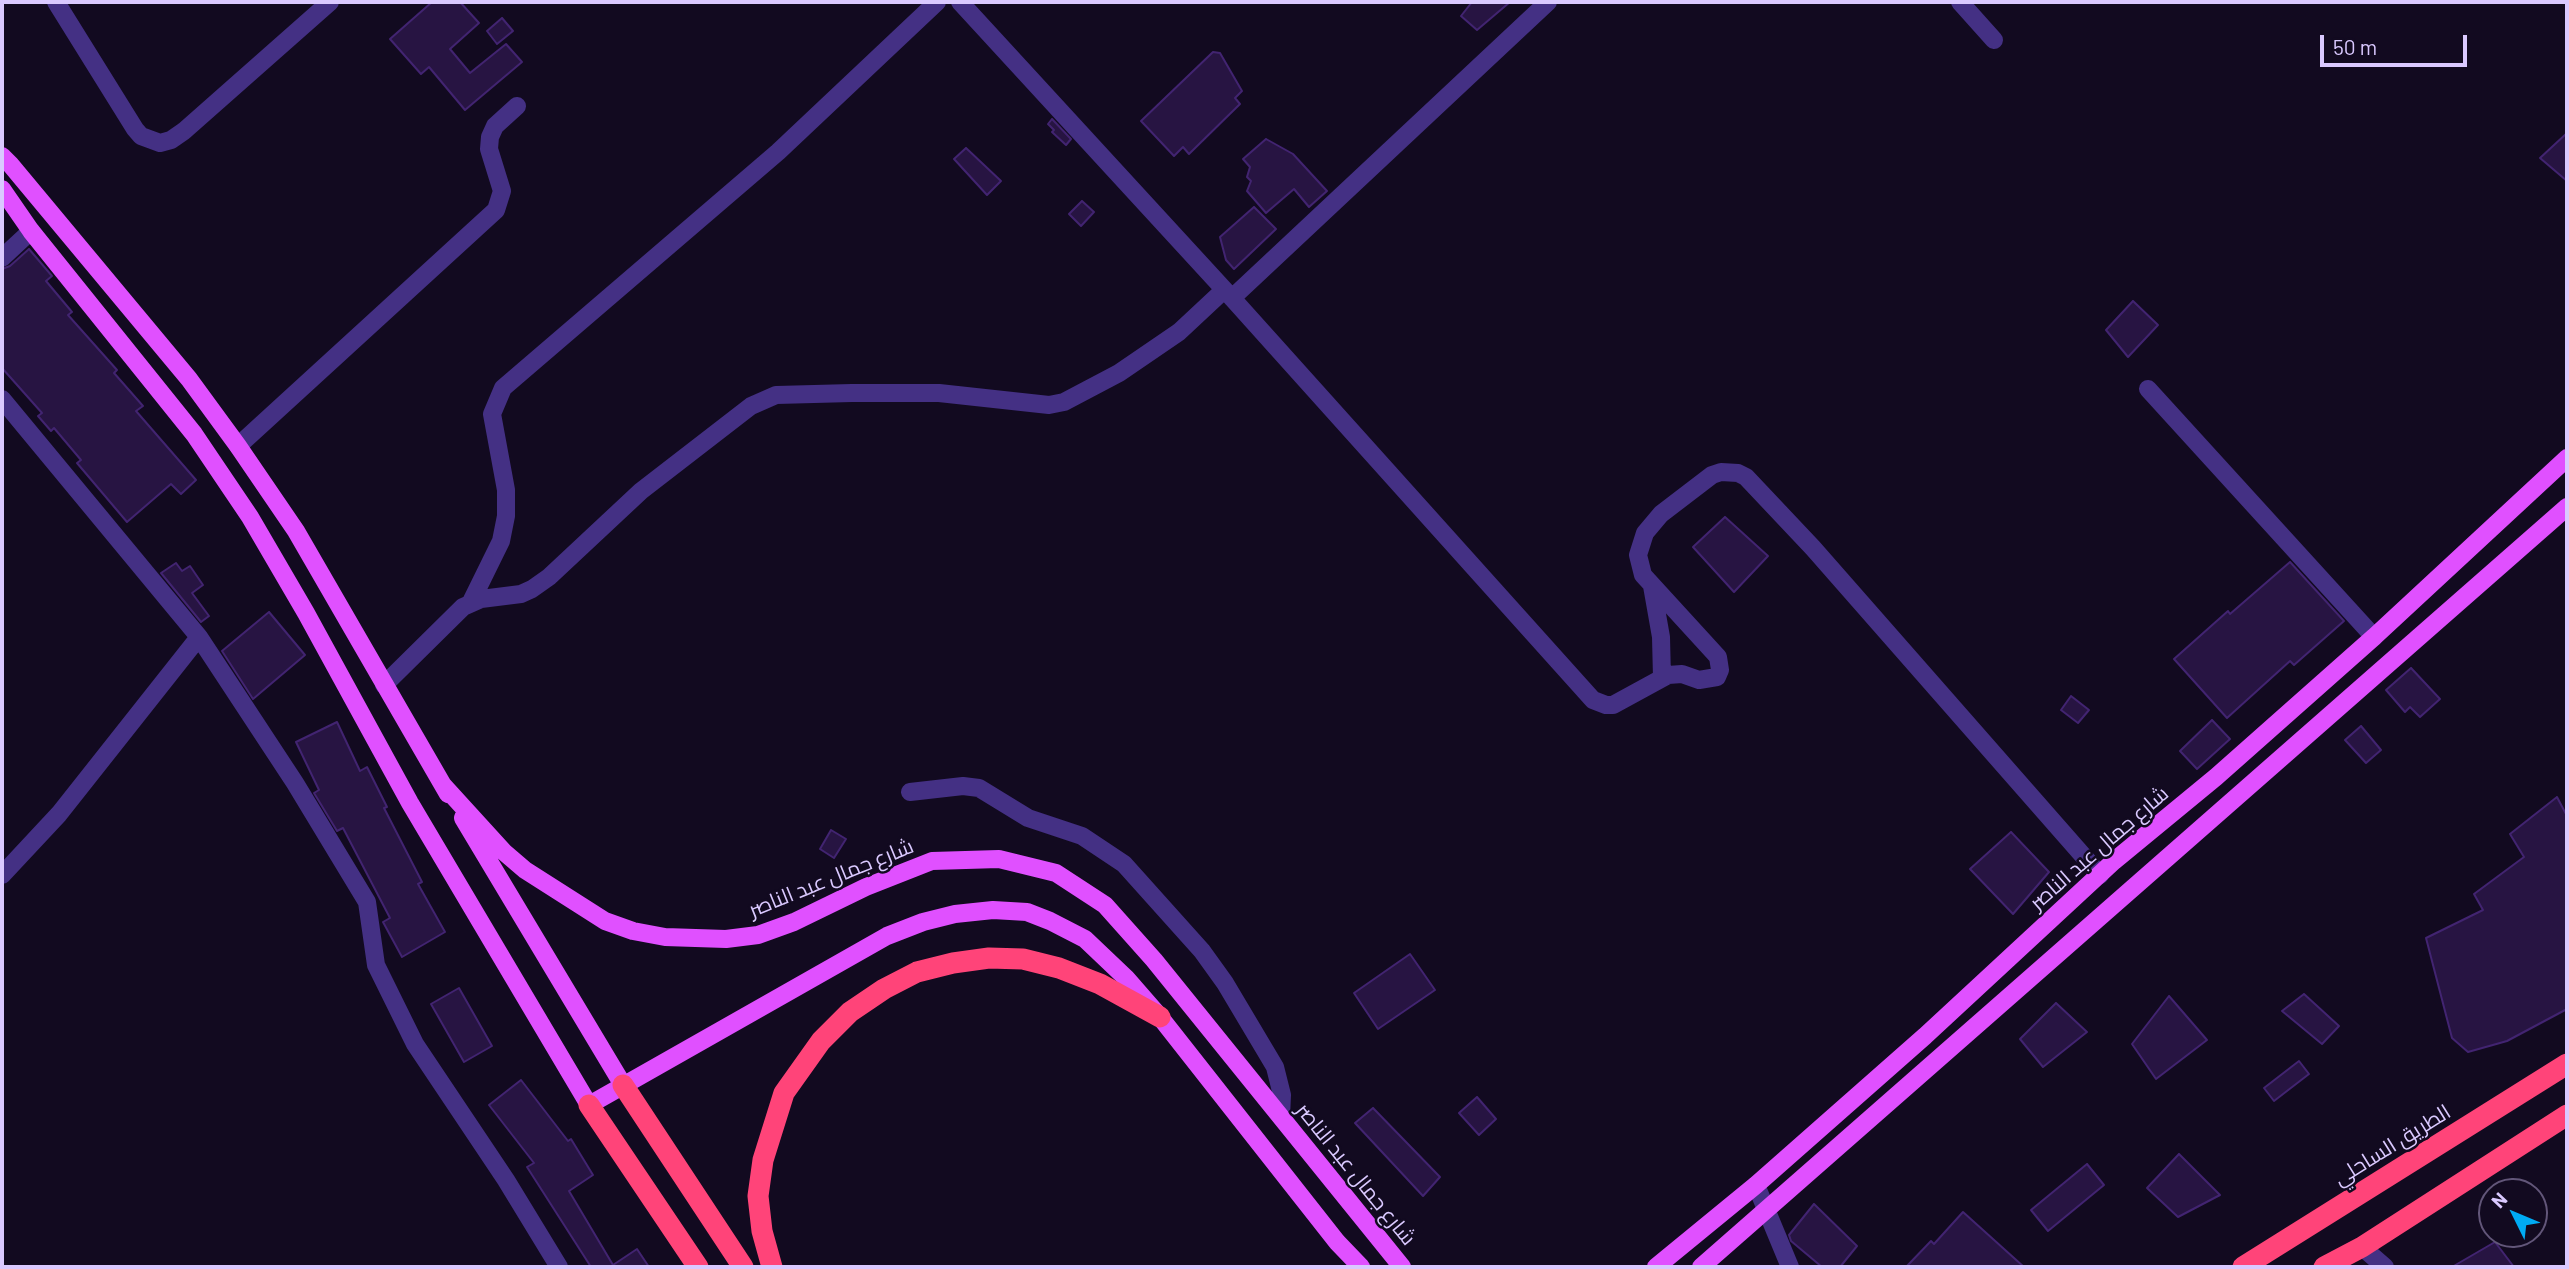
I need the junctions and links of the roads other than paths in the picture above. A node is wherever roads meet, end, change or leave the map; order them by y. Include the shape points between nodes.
1 (56, 2) edge
2 (330, 2) edge
3 (937, 2) edge
4 (960, 2) edge
5 (1548, 2) edge
6 (1960, 2) edge
7 (1994, 40) dead end
8 (517, 106) dead end
9 (2, 156) edge
10 (2, 189) edge
11 (31, 231) junction
12 (2, 258) edge
13 (1228, 294) junction
14 (2148, 389) dead end
15 (2, 399) edge
16 (237, 446) junction
17 (2567, 458) edge
18 (2567, 507) edge
19 (1652, 586) junction
20 (471, 602) junction
21 (199, 637) junction
22 (2374, 637) junction
23 (1662, 678) junction
24 (384, 685) junction
25 (442, 784) junction
26 (910, 792) dead end
27 (2100, 874) junction
28 (2, 875) edge
29 (1160, 1017) junction
30 (2567, 1064) edge
31 (623, 1085) junction
32 (589, 1105) junction
33 (2567, 1115) edge
34 (1281, 1117) junction
35 (1756, 1185) junction
36 (1767, 1209) junction
37 (2362, 1247) junction
38 (559, 1267) edge
39 (698, 1267) edge
40 (743, 1267) edge
41 (772, 1267) edge
42 (1361, 1267) edge
43 (1402, 1267) edge
44 (1656, 1267) edge
45 (1701, 1267) edge
46 (1790, 1267) edge
47 (2243, 1267) edge
48 (2324, 1267) edge
49 (2385, 1267) edge

1 - 2 street via 135,129 160,143 184,131
3 - 20 street via 778,152 503,388 492,414 506,490 506,516 501,541
4 - 13 street
5 - 13 street
6 - 7 street
8 - 16 street via 490,137 489,149 502,191 496,210
9 - 16 main road via 189,379
10 - 11 main road
11 - 12 street
11 - 32 main road via 194,434 250,517 410,803
13 - 20 street via 1119,373 1064,402 1049,405 939,393 776,396 763,401 734,418 641,491 532,589
13 - 23 street via 1593,700 1613,705
14 - 22 street
15 - 21 street
16 - 24 main road via 296,531
17 - 22 main road, شارع جمال عبد الناصر
18 - 36 main road
19 - 23 street
19 - 23 street via 1720,663 1712,680 1675,674
19 - 27 street via 1640,569 1638,555 1652,523 1712,475 1730,472 1746,477
20 - 24 street
21 - 28 street via 59,814
21 - 38 street via 367,902 376,965 415,1044
22 - 27 main road, شارع جمال عبد الناصر
24 - 25 main road
25 - 31 main road
25 - 34 main road, شارع جمال عبد الناصر via 525,870 605,921 665,937 758,935 932,861 999,859 1056,873 1105,905
26 - 34 street via 979,788 1028,818 1082,836 1124,864 1225,983 1275,1066 1282,1095
27 - 35 main road, شارع جمال عبد الناصر
29 - 31 main road via 1085,939 1050,921 1027,912 955,914 887,936
29 - 41 highway via 1100,984 1023,959 953,963 917,972 884,989 850,1012 821,1041 784,1093 758,1196
29 - 42 main road
30 - 47 highway, الطريق الساحلي
31 - 32 main road
31 - 40 highway
32 - 39 highway
33 - 37 highway
34 - 43 main road, شارع جمال عبد الناصر
35 - 36 street
35 - 44 main road, شارع جمال عبد الناصر
36 - 45 main road
36 - 46 street
37 - 48 highway
37 - 49 street

